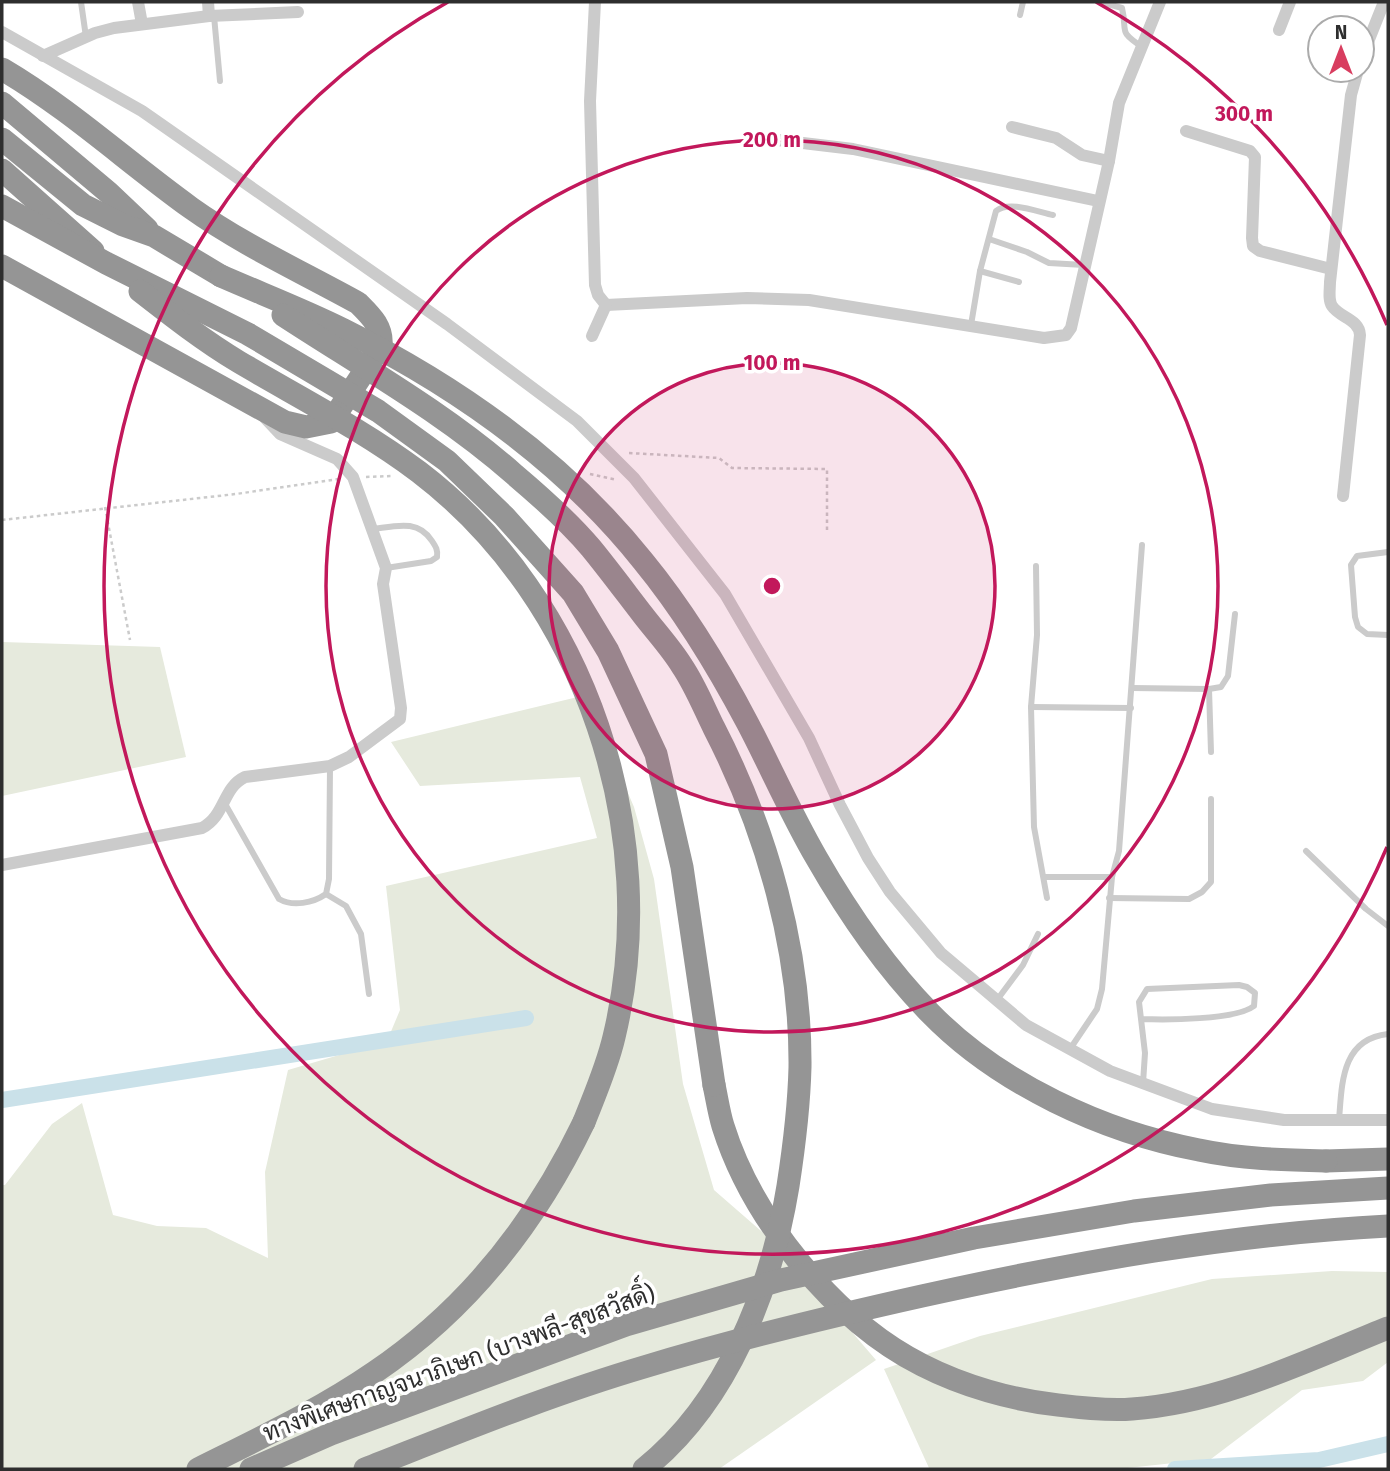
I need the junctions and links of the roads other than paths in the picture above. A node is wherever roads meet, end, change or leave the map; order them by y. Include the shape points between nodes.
1 (81, 2) edge
2 (138, 2) edge
3 (208, 2) edge
4 (595, 2) edge
5 (1023, 2) edge
6 (1101, 2) edge
7 (1160, 2) edge
8 (1290, 2) edge
9 (1384, 2) edge
10 (298, 12) dead end
11 (1020, 15) dead end
12 (211, 16) junction
13 (1376, 22) edge
14 (142, 24) junction
15 (1279, 30) dead end
16 (2, 32) edge
17 (86, 37) junction
18 (1142, 47) junction
19 (43, 56) junction
20 (2, 69) edge
21 (220, 81) dead end
22 (1354, 84) edge
23 (2, 103) edge
24 (1012, 127) dead end
25 (1186, 131) dead end
26 (761, 138) dead end
27 (2, 139) edge
28 (1109, 161) junction
29 (2, 170) edge
30 (1098, 201) junction
31 (2, 206) edge
32 (1053, 215) dead end
33 (154, 236) junction
34 (989, 239) junction
35 (106, 262) junction
36 (1084, 265) junction
37 (2, 266) edge
38 (1331, 269) junction
39 (980, 271) junction
40 (221, 276) junction
41 (1019, 282) dead end
42 (606, 305) junction
43 (971, 325) junction
44 (592, 337) dead end
45 (253, 404) junction
46 (1343, 496) dead end
47 (373, 529) junction
48 (1142, 545) dead end
49 (1388, 552) edge
50 (1036, 566) dead end
51 (386, 568) junction
52 (1235, 614) dead end
53 (1388, 635) edge
54 (1132, 688) junction
55 (1209, 689) junction
56 (1031, 707) junction
57 (1131, 708) junction
58 (1210, 752) dead end
59 (330, 765) junction
60 (1211, 799) dead end
61 (224, 803) junction
62 (1306, 851) dead end
63 (2, 865) edge
64 (1045, 877) junction
65 (1112, 877) junction
66 (326, 894) junction
67 (1047, 898) dead end
68 (1109, 898) junction
69 (1388, 926) edge
70 (1038, 934) dead end
71 (369, 994) dead end
72 (997, 1000) junction
73 (1141, 1019) junction
74 (1388, 1034) edge
75 (1070, 1049) junction
76 (1143, 1083) junction
77 (1339, 1120) junction
78 (1388, 1120) edge
79 (1388, 1159) edge
80 (1388, 1188) edge
81 (1388, 1226) edge
82 (1388, 1328) edge
83 (198, 1469) edge
84 (251, 1469) edge
85 (365, 1469) edge
86 (643, 1469) edge

1 - 17 lane
2 - 14 street
3 - 12 street
4 - 42 street via 590,101 595,285
5 - 11 lane
6 - 18 lane via 1122,8 1125,36
7 - 18 street
8 - 15 street
9 - 13 street
10 - 12 street
12 - 14 street
12 - 21 lane
14 - 17 street
16 - 19 street
17 - 19 street
18 - 28 street via 1119,103
19 - 72 street via 142,111 338,247 567,414 608,452 634,478 725,594 810,738 840,805 890,892 941,953
20 - 45 highway via 53,102 174,195 237,237 358,303 372,316 382,334 381,346 331,422 306,427 285,422
22 - 38 street
23 - 33 highway
24 - 28 street via 1056,138 1082,155
25 - 38 street via 1255,156 1253,246
26 - 30 street via 853,149
27 - 33 highway via 83,205
28 - 30 street
29 - 35 highway, bridge
30 - 36 street
31 - 35 highway, bridge
32 - 34 lane via 1000,207
33 - 40 highway
34 - 36 lane via 1049,263
34 - 39 lane
35 - 82 highway, bridge via 248,334 378,411 447,461 573,593 608,651 656,754 682,867 714,1085 739,1167 790,1249 824,1289 887,1345 922,1365 1001,1394 1063,1406 1131,1409 1236,1387
35 - 83 highway, bridge via 207,341 371,438 421,474 500,551 551,624 591,706 619,803 625,852 626,949 614,1038 601,1082 566,1161 513,1242 448,1314 375,1373 322,1406
36 - 43 street via 1066,335 1044,338
37 - 45 highway
38 - 46 street via 1330,301 1360,329
39 - 41 lane
39 - 43 lane
40 - 79 highway, bridge via 343,330 455,392 556,470 603,514 643,561 713,660 815,856 869,940 933,1017 970,1047 1041,1094 1156,1141 1247,1157
40 - 86 highway, bridge via 439,416 514,474 589,546 683,666 732,762 766,856 785,930 798,1022 798,1111 785,1203 774,1254 737,1351 688,1424
42 - 43 street via 808,300
42 - 44 street
45 - 47 street via 280,434 337,459 353,477
47 - 51 street
47 - 51 lane via 416,526 437,548 437,557 431,561
48 - 54 lane
49 - 53 lane via 1357,556 1351,565 1358,627 1367,634
50 - 56 lane
51 - 59 street via 384,595 400,719 349,757
52 - 55 lane via 1228,676 1221,687
54 - 55 lane
54 - 57 lane
55 - 58 lane
56 - 57 lane
56 - 64 lane via 1034,827
57 - 65 lane via 1119,851
59 - 61 street via 244,777 235,782
59 - 66 lane
60 - 68 lane via 1210,882 1202,892 1189,899
61 - 63 street via 213,822 202,828
61 - 66 lane via 279,899 299,903
62 - 69 lane
64 - 65 lane
64 - 67 lane
65 - 68 lane
66 - 71 lane via 346,906 361,934
68 - 75 lane via 1097,1009
70 - 72 lane
72 - 75 street via 1026,1025
73 - 73 lane via 1240,1012 1254,1006 1255,993 1238,985 1154,987 1143,993 1139,1002
73 - 76 lane
74 - 77 lane via 1364,1042 1350,1057 1343,1074
75 - 76 street
76 - 77 street via 1212,1109 1284,1120
77 - 78 street
80 - 84 highway, ทางพิเศษกาญจนาภิเษก (บางพลี-สุขสวัสดิ์), bridge via 1271,1195 1134,1211 974,1238 781,1280 626,1325 331,1434
81 - 85 highway, bridge via 1139,1252 792,1325 642,1367

